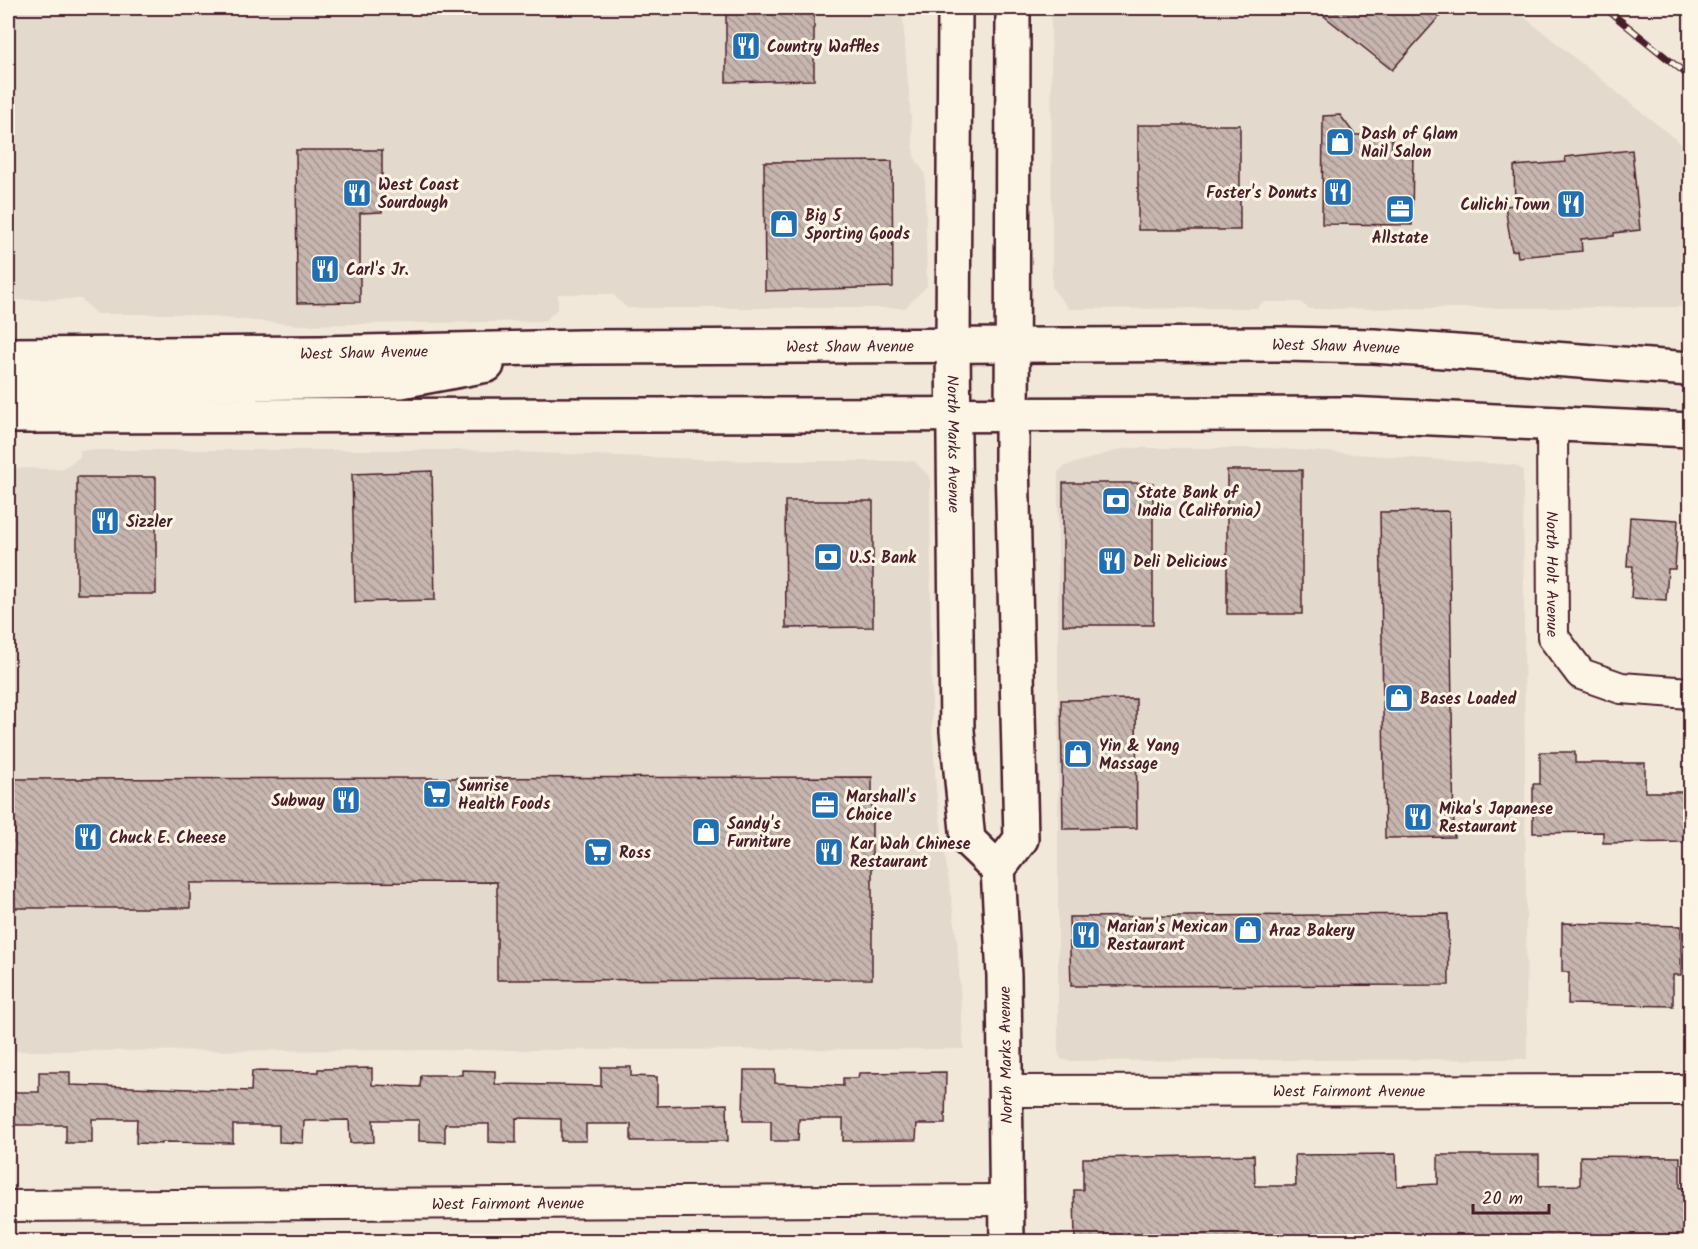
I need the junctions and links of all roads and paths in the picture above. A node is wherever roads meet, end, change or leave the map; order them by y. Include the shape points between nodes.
1 (955, 8) edge
2 (1013, 8) edge
3 (953, 345) junction
4 (1012, 346) junction
5 (580, 347) junction
6 (8, 355) edge
7 (51, 355) junction
8 (1690, 369) edge
9 (8, 386) edge
10 (1012, 413) junction
11 (954, 414) junction
12 (20, 416) edge
13 (1552, 422) junction
14 (1690, 430) edge
15 (1690, 693) edge
16 (998, 869) junction
17 (1690, 1090) edge
18 (1005, 1091) junction
19 (1006, 1200) junction
20 (8, 1206) edge
21 (1007, 1242) edge

1 - 3 main road, North Marks Avenue
2 - 4 main road
3 - 4 main road, West Shaw Avenue
3 - 5 main road, West Shaw Avenue
3 - 11 main road, North Marks Avenue
4 - 8 main road, West Shaw Avenue via 1374,346
4 - 10 main road
5 - 7 main road, West Shaw Avenue
5 - 12 main road via 401,381 65,385 43,394
6 - 7 main road, West Shaw Avenue
7 - 9 main road via 35,375
10 - 11 main road
10 - 13 main road via 1347,414
10 - 16 main road via 1021,839
11 - 12 main road
11 - 16 main road, North Marks Avenue via 957,731 962,787 968,840
13 - 14 main road
13 - 15 street, North Holt Avenue via 1552,637 1581,674 1621,688
16 - 18 main road, North Marks Avenue
17 - 18 street, West Fairmont Avenue
18 - 19 main road, North Marks Avenue
19 - 20 street, West Fairmont Avenue
19 - 21 main road, North Marks Avenue

